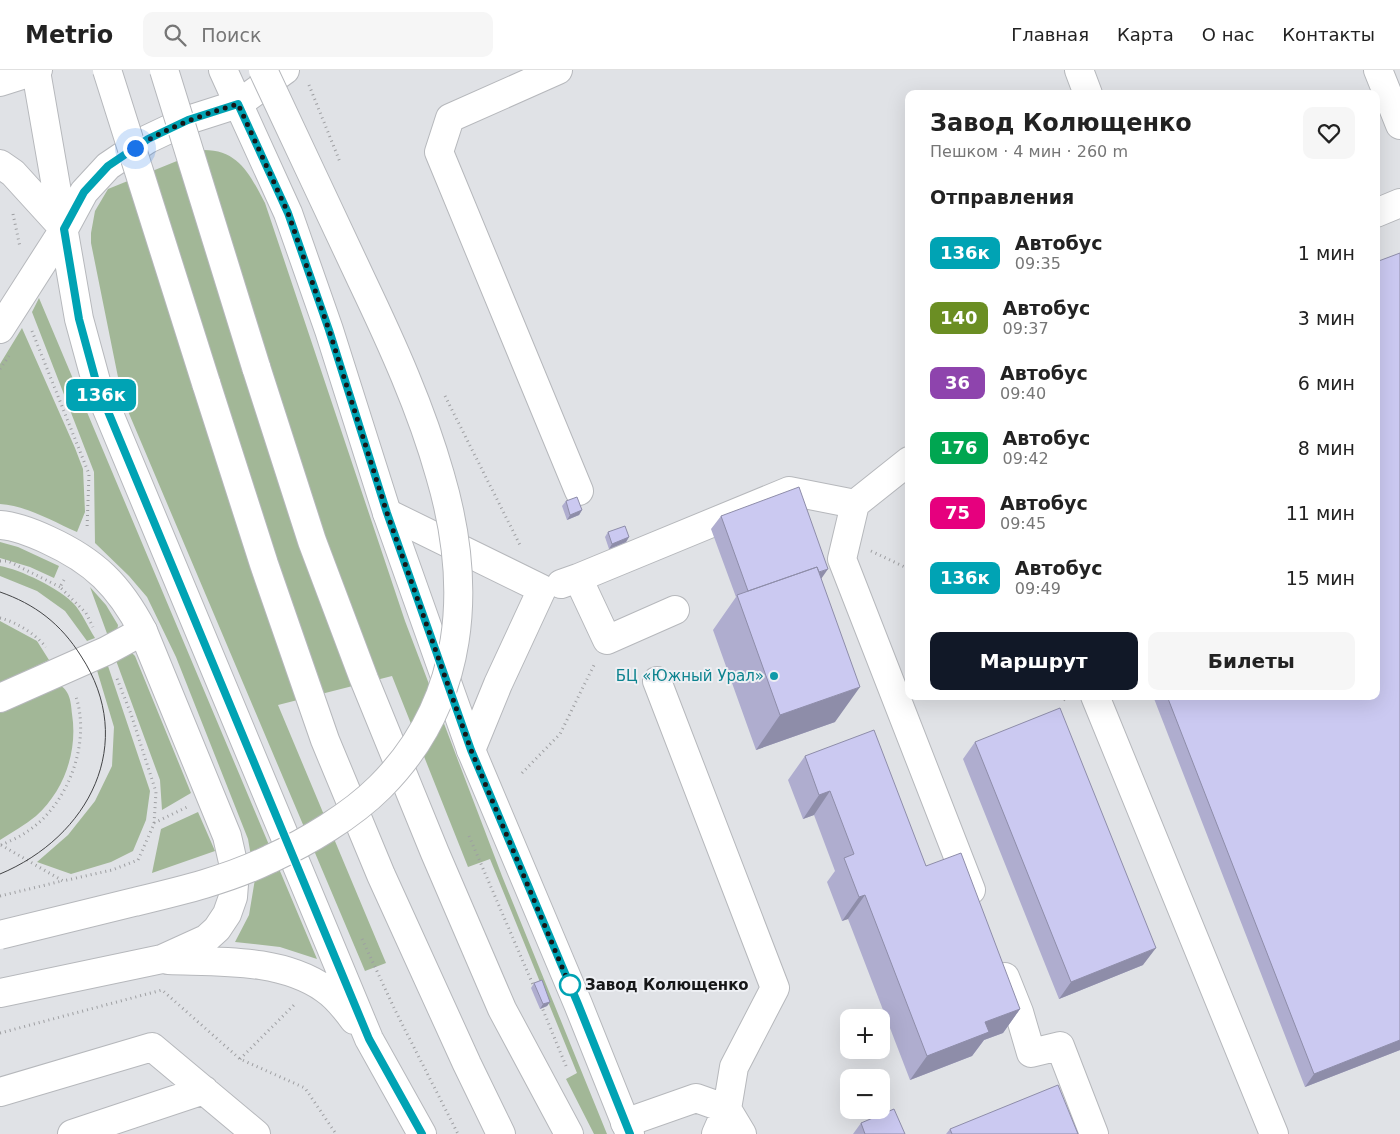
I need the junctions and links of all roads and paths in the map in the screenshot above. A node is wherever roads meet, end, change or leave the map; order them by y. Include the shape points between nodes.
1 (37, 70) edge
2 (108, 70) edge
3 (164, 70) edge
4 (223, 70) edge
5 (263, 70) edge
6 (285, 70) edge
7 (558, 70) edge
8 (1078, 70) edge
9 (1378, 70) edge
10 (0, 82) edge
11 (1086, 90) edge
12 (238, 104) junction
13 (1400, 125) edge
14 (0, 164) edge
15 (1400, 203) edge
16 (1380, 211) edge
17 (64, 229) junction
18 (0, 329) edge
19 (905, 464) edge
20 (579, 491) dead end
21 (855, 504) junction
22 (387, 513) junction
23 (0, 524) edge
24 (846, 540) junction
25 (0, 560) edge
26 (905, 567) edge
27 (578, 578) junction
28 (60, 587) dead end
29 (542, 589) junction
30 (675, 610) dead end
31 (0, 618) edge
32 (143, 631) junction
33 (606, 640) junction
34 (66, 669) junction
35 (657, 681) dead end
36 (0, 698) edge
37 (1097, 700) edge
38 (471, 750) junction
39 (522, 773) dead end
40 (469, 836) dead end
41 (0, 845) edge
42 (63, 881) dead end
43 (0, 896) edge
44 (979, 910) edge
45 (0, 935) edge
46 (362, 939) dead end
47 (997, 957) edge
48 (162, 959) junction
49 (0, 993) edge
50 (536, 993) edge
51 (300, 1000) dead end
52 (540, 1002) edge
53 (369, 1039) junction
54 (240, 1059) dead end
55 (570, 1074) dead end
56 (204, 1090) junction
57 (0, 1092) edge
58 (727, 1109) junction
59 (628, 1128) edge
60 (72, 1134) edge
61 (256, 1134) edge
62 (422, 1134) edge
63 (458, 1134) edge
64 (501, 1134) edge
65 (569, 1134) edge
66 (716, 1134) edge
67 (742, 1134) edge
68 (1094, 1134) edge
69 (1274, 1134) edge

1 - 10 main road
1 - 17 main road
2 - 64 main road, bridge via 264,564 325,740 381,875
3 - 65 main road, bridge via 316,550 364,679 502,1009
4 - 12 main road
5 - 45 main road, bridge via 407,382 441,477 458,577 454,646 448,672 426,730 400,764 379,788 328,827 270,859 207,884
6 - 12 main road
7 - 20 main road via 450,118 439,152
8 - 11 main road
9 - 13 main road
12 - 17 main road via 188,120 148,139 108,166 84,192
12 - 22 main road via 288,213
14 - 17 main road via 13,173
15 - 16 main road
17 - 18 main road
17 - 53 main road via 79,319 97,385
19 - 21 main road
21 - 24 main road
21 - 27 main road via 789,491
22 - 29 main road
22 - 38 main road
23 - 32 main road via 35,534 78,555 116,588
24 - 26 path
24 - 44 main road via 842,559
25 - 28 path
27 - 29 main road
27 - 33 main road
29 - 38 main road
30 - 33 main road
31 - 34 path via 37,637
32 - 34 main road
32 - 48 main road via 227,836 235,871 233,896 217,929 206,940
33 - 39 path via 560,734
34 - 36 main road
34 - 41 path via 79,703 81,743 71,777 54,808 29,831
35 - 58 main road via 775,988 734,1067
37 - 69 main road
38 - 59 main road
40 - 50 path
42 - 43 path
46 - 63 path
47 - 68 main road via 1031,1053 1060,1046
48 - 49 main road
48 - 53 main road via 242,963 306,978 326,989 341,1003
51 - 54 path
52 - 55 path
53 - 62 main road
56 - 57 main road via 152,1046
56 - 60 main road
56 - 61 main road
58 - 59 main road via 696,1098
58 - 66 main road
58 - 67 main road

